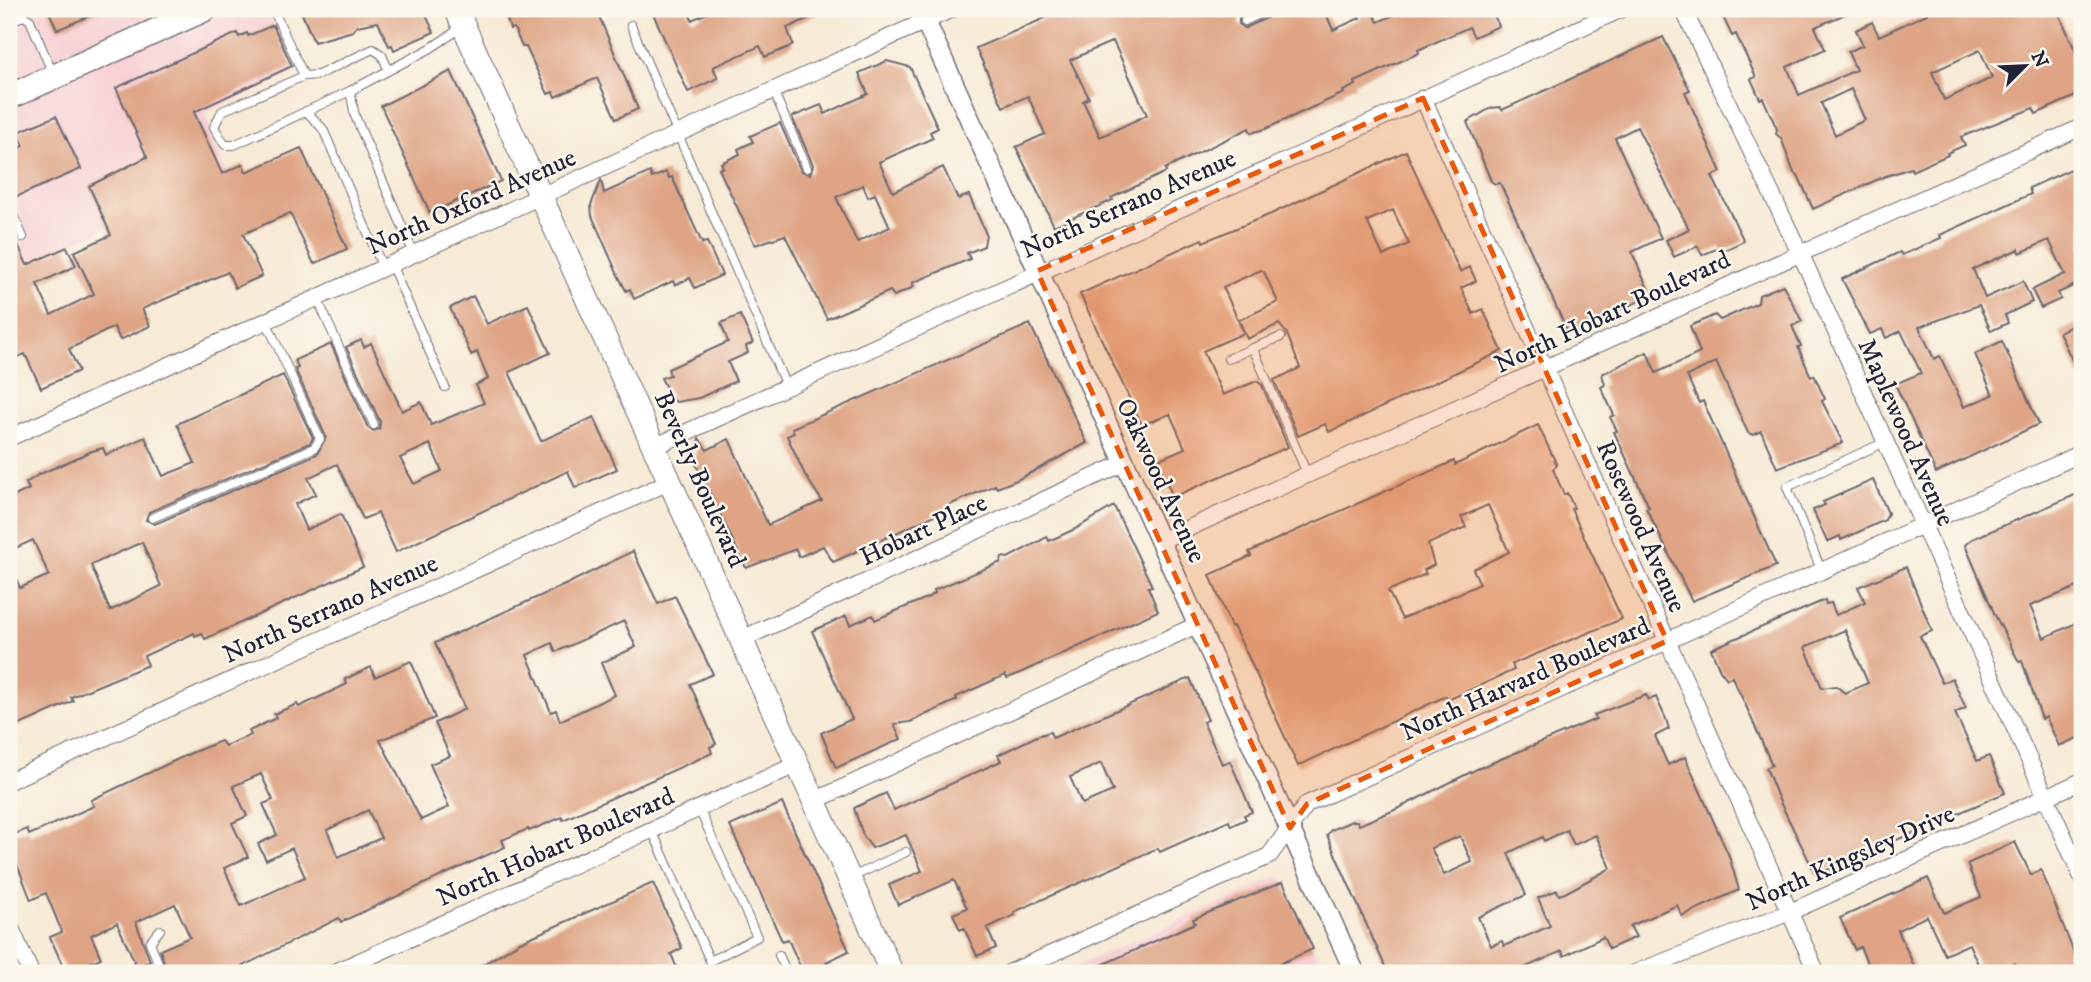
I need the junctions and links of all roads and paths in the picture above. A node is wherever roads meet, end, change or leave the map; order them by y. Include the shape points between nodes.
1 (205, 9) edge
2 (273, 9) edge
3 (952, 9) edge
4 (1270, 9) edge
5 (1622, 9) edge
6 (1683, 9) edge
7 (923, 15) edge
8 (460, 17) edge
9 (9, 21) edge
10 (1245, 21) dead end
11 (631, 25) dead end
12 (388, 69) junction
13 (55, 76) junction
14 (304, 76) junction
15 (773, 90) junction
16 (350, 91) junction
17 (9, 97) edge
18 (1423, 98) junction
19 (306, 111) junction
20 (2082, 127) edge
21 (678, 134) junction
22 (807, 168) dead end
23 (542, 196) junction
24 (9, 206) edge
25 (23, 237) dead end
26 (1800, 253) junction
27 (414, 254) junction
28 (387, 266) junction
29 (1037, 271) junction
30 (317, 298) junction
31 (266, 321) junction
32 (1281, 337) dead end
33 (1253, 348) junction
34 (1228, 359) dead end
35 (1545, 369) junction
36 (786, 386) junction
37 (445, 387) dead end
38 (374, 425) dead end
39 (9, 438) edge
40 (1885, 442) junction
41 (656, 446) junction
42 (2082, 453) edge
43 (1124, 463) junction
44 (1308, 476) junction
45 (671, 481) junction
46 (152, 518) dead end
47 (1922, 524) junction
48 (1161, 540) junction
49 (1822, 572) junction
50 (1199, 624) junction
51 (742, 639) junction
52 (1667, 641) junction
53 (798, 764) junction
54 (2082, 780) edge
55 (9, 781) edge
56 (2047, 797) junction
57 (814, 801) junction
58 (699, 808) junction
59 (1290, 828) junction
60 (652, 830) junction
61 (906, 852) dead end
62 (2082, 877) edge
63 (849, 878) junction
64 (1790, 912) junction
65 (9, 924) edge
66 (160, 930) dead end
67 (779, 955) dead end
68 (31, 973) edge
69 (162, 973) edge
70 (333, 973) edge
71 (787, 973) edge
72 (892, 973) edge
73 (1009, 973) edge
74 (1355, 973) edge
75 (1635, 973) edge
76 (1817, 973) edge

1 - 13 main road
2 - 14 lane
3 - 7 street, North Oxford Avenue
4 - 10 lane
5 - 18 street, North Serrano Avenue
6 - 26 street, Maplewood Avenue
7 - 15 street, North Oxford Avenue
7 - 29 street, Oakwood Avenue
8 - 12 lane via 431,48
8 - 23 main road, Beverly Boulevard
9 - 13 lane via 24,16 30,20
11 - 21 lane
12 - 14 lane via 382,55 373,49 318,75
12 - 16 lane
13 - 17 main road
14 - 19 lane via 222,111 214,127 225,145 234,145
15 - 21 street, North Oxford Avenue
15 - 22 lane
16 - 19 lane
16 - 27 lane via 355,116
18 - 29 street, North Serrano Avenue
18 - 35 street, Rosewood Avenue
19 - 28 lane via 323,129
20 - 26 street, North Hobart Boulevard
21 - 23 street, North Oxford Avenue
21 - 36 lane
23 - 27 street, North Oxford Avenue
23 - 41 main road, Beverly Boulevard
24 - 25 lane
26 - 35 street, North Hobart Boulevard
26 - 40 street, Maplewood Avenue
27 - 28 street, North Oxford Avenue
28 - 30 street, North Oxford Avenue
28 - 37 lane
29 - 36 street, North Serrano Avenue
29 - 43 street, Oakwood Avenue
30 - 31 street, North Oxford Avenue
30 - 38 lane
31 - 39 street, North Oxford Avenue
31 - 46 lane via 320,439 314,448
32 - 33 lane
33 - 34 lane
33 - 44 lane
35 - 44 street, North Hobart Boulevard
35 - 52 street, Rosewood Avenue
36 - 41 street, North Serrano Avenue
40 - 47 street, Maplewood Avenue
40 - 49 lane via 1787,487
41 - 45 main road, Beverly Boulevard
42 - 47 street, North Harvard Boulevard
43 - 48 street, Oakwood Avenue
43 - 51 street, Hobart Place
44 - 48 street, North Hobart Boulevard
45 - 51 main road, Beverly Boulevard
45 - 55 street, North Serrano Avenue
47 - 49 street, North Harvard Boulevard
47 - 56 street, Maplewood Avenue
48 - 50 street, Oakwood Avenue
49 - 52 street, North Harvard Boulevard
50 - 57 street
50 - 59 street, Oakwood Avenue
51 - 53 main road, Beverly Boulevard
52 - 59 street, North Harvard Boulevard via 1307,804
52 - 64 street, Rosewood Avenue
53 - 57 main road, Beverly Boulevard
53 - 58 street, North Hobart Boulevard
54 - 56 street, North Kingsley Drive
56 - 62 street, Maplewood Avenue
56 - 64 street, North Kingsley Drive
57 - 63 main road, Beverly Boulevard
58 - 60 street, North Hobart Boulevard
58 - 60 lane via 757,937 710,961
59 - 73 street, North Harvard Boulevard via 1269,856
59 - 74 street, Oakwood Avenue
60 - 70 street, North Hobart Boulevard
61 - 63 lane
63 - 72 main road, Beverly Boulevard
64 - 75 street, North Kingsley Drive
64 - 76 street, Rosewood Avenue
65 - 68 street
66 - 69 lane via 150,942
67 - 71 lane

